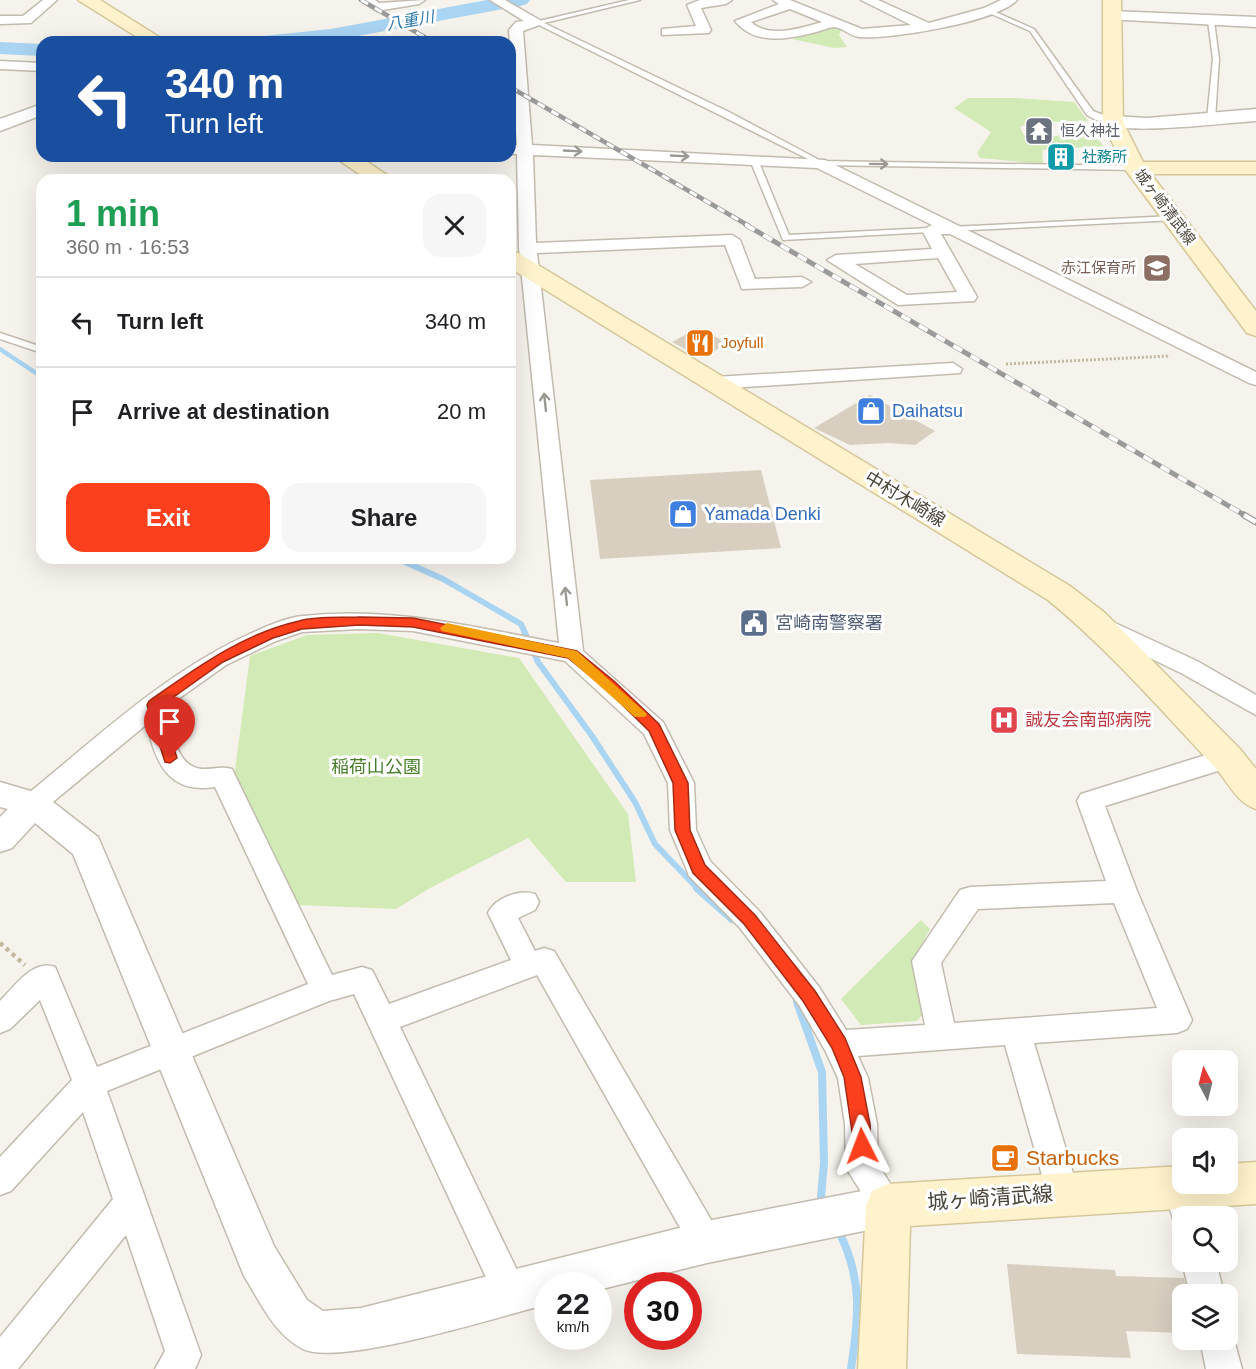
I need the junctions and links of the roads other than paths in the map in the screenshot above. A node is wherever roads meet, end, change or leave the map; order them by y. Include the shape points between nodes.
1 (51, 0) edge
2 (87, 0) edge
3 (366, 0) edge
4 (419, 0) edge
5 (496, 0) edge
6 (637, 0) edge
7 (726, 0) edge
8 (867, 0) edge
9 (1011, 0) edge
10 (785, 2) edge
11 (971, 4) dead end
12 (1112, 8) edge
13 (988, 12) junction
14 (0, 20) edge
15 (535, 21) junction
16 (1210, 21) junction
17 (1256, 22) edge
18 (833, 23) junction
19 (930, 27) junction
20 (667, 32) dead end
21 (147, 36) edge
22 (0, 65) edge
23 (36, 67) edge
24 (36, 111) edge
25 (1256, 115) edge
26 (1212, 119) junction
27 (1113, 122) junction
28 (2, 124) edge
29 (36, 125) edge
30 (518, 149) edge
31 (754, 160) junction
32 (354, 162) edge
33 (820, 163) junction
34 (1136, 168) junction
35 (1256, 168) edge
36 (373, 174) edge
37 (1173, 218) junction
38 (950, 229) junction
39 (930, 230) junction
40 (943, 254) junction
41 (522, 258) edge
42 (802, 282) dead end
43 (1256, 328) edge
44 (0, 336) edge
45 (36, 348) edge
46 (953, 369) dead end
47 (1256, 380) edge
48 (716, 383) junction
49 (1094, 621) junction
50 (572, 654) junction
51 (154, 705) junction
52 (1256, 706) edge
53 (1228, 758) junction
54 (1256, 795) edge
55 (17, 799) edge
56 (0, 839) edge
57 (1123, 891) junction
58 (525, 902) dead end
59 (528, 965) junction
60 (325, 990) junction
61 (0, 1020) edge
62 (382, 1020) junction
63 (1016, 1032) junction
64 (942, 1037) junction
65 (838, 1044) junction
66 (171, 1051) junction
67 (89, 1084) junction
68 (0, 1180) edge
69 (1256, 1183) edge
70 (1063, 1193) junction
71 (1185, 1202) edge
72 (131, 1203) junction
73 (852, 1214) junction
74 (707, 1242) junction
75 (510, 1291) junction
76 (1219, 1350) edge
77 (0, 1364) edge
78 (173, 1369) edge
79 (882, 1369) edge
80 (892, 1369) edge
81 (1224, 1369) edge

1 - 14 street via 26,20
2 - 21 main road
3 - 4 street via 377,7
5 - 15 street
6 - 15 lane
7 - 20 street via 693,5 705,30
8 - 19 street
9 - 13 street
10 - 18 street
10 - 18 street via 742,21 762,33 790,35
11 - 13 street
12 - 16 street
12 - 27 main road, 城ヶ崎清武線
13 - 19 street
13 - 27 lane via 1032,30 1090,113
15 - 30 street via 516,30
15 - 33 lane
16 - 17 street
16 - 26 lane via 1216,59
18 - 19 street via 860,33
22 - 23 street
24 - 28 street
25 - 26 street
26 - 27 street via 1147,124
27 - 34 main road, 城ヶ崎清武線
28 - 29 street
30 -> 31 street
30 - 41 street
31 - 33 street
31 - 39 lane via 786,238
32 - 36 main road
33 -> 34 lane
33 - 38 street
34 - 35 main road
34 - 37 main road, 城ヶ崎清武線
37 - 38 lane
37 - 43 main road, 城ヶ崎清武線
38 - 39 street
38 - 47 street
39 - 40 street
40 - 40 street via 968,297 904,301 836,260
41 - 42 street via 732,240 748,285
41 - 48 main road, 中村木崎線
50 -> 41 street
44 - 45 lane
46 - 48 street
48 - 49 main road, 中村木崎線 via 1059,593
49 - 52 street via 1189,667
49 - 53 main road, 中村木崎線
50 - 51 street via 413,623 301,624 218,658
50 - 65 street via 654,728 681,783 683,830 699,868 750,920 809,996
51 - 55 street
51 - 60 street via 176,771 193,780 223,776
53 - 54 main road, 中村木崎線
53 - 57 street via 1090,801
55 - 56 street
55 - 66 street via 52,815 86,846
57 - 63 street via 1177,1020
57 - 64 street via 970,898 926,961
58 - 59 street via 502,913
59 - 62 street
59 - 74 street via 544,960
60 - 62 street via 362,979
60 - 66 street
61 - 67 street via 45,976
62 - 75 street
63 - 64 street
63 - 70 street
64 - 65 street
65 - 73 street via 853,1077 861,1124 862,1168
66 - 67 street
66 - 75 street via 259,1261 292,1315 317,1333 361,1330
67 - 68 street
67 - 72 street
69 - 71 main road, 城ヶ崎清武線
70 - 71 main road, 城ヶ崎清武線
70 - 73 main road, 城ヶ崎清武線
72 - 77 street
72 - 78 street via 184,1355
73 - 74 street
73 - 79 main road
74 - 75 street
76 - 81 street
79 - 80 street

